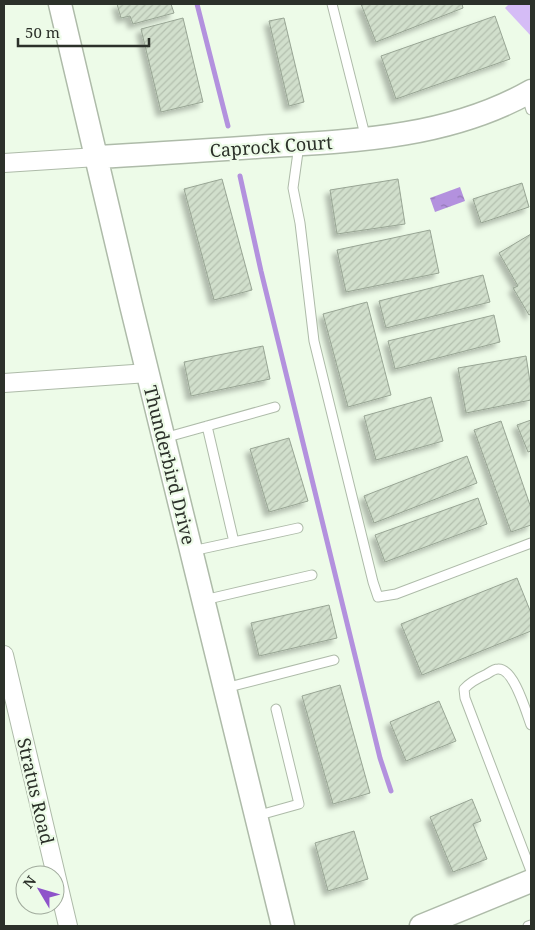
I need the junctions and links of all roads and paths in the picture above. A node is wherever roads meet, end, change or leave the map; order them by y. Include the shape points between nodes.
1 (60, 4) edge
2 (332, 4) edge
3 (529, 98) edge
4 (366, 140) junction
5 (299, 144) junction
6 (97, 157) junction
7 (4, 163) edge
8 (148, 373) junction
9 (4, 383) edge
10 (275, 408) dead end
11 (207, 426) junction
12 (164, 438) junction
13 (298, 528) dead end
14 (234, 542) junction
15 (531, 543) edge
16 (192, 551) junction
17 (312, 575) dead end
18 (204, 600) junction
19 (4, 655) edge
20 (334, 660) dead end
21 (225, 688) junction
22 (276, 709) dead end
23 (531, 725) edge
24 (256, 816) junction
25 (531, 871) edge
26 (531, 881) edge
27 (68, 926) edge
28 (283, 926) edge
29 (421, 926) edge

1 - 6 street, Thunderbird Drive
2 - 4 lane
3 - 4 street, Caprock Court via 445,126
4 - 5 street, Caprock Court
5 - 6 street, Caprock Court
5 - 15 lane via 293,188 314,341 378,597 396,594
6 - 7 street, Caprock Court
6 - 8 street, Thunderbird Drive
8 - 9 street
8 - 12 street, Thunderbird Drive
10 - 11 lane
11 - 12 lane
11 - 14 lane
12 - 16 street, Thunderbird Drive
13 - 14 lane
14 - 16 lane
16 - 18 street, Thunderbird Drive
17 - 18 lane
18 - 21 street, Thunderbird Drive
19 - 27 street, Stratus Road
20 - 21 lane
21 - 24 street, Thunderbird Drive
22 - 24 lane via 299,804
23 - 25 lane via 508,672 497,669 464,689
24 - 28 street, Thunderbird Drive
26 - 29 street via 453,916

